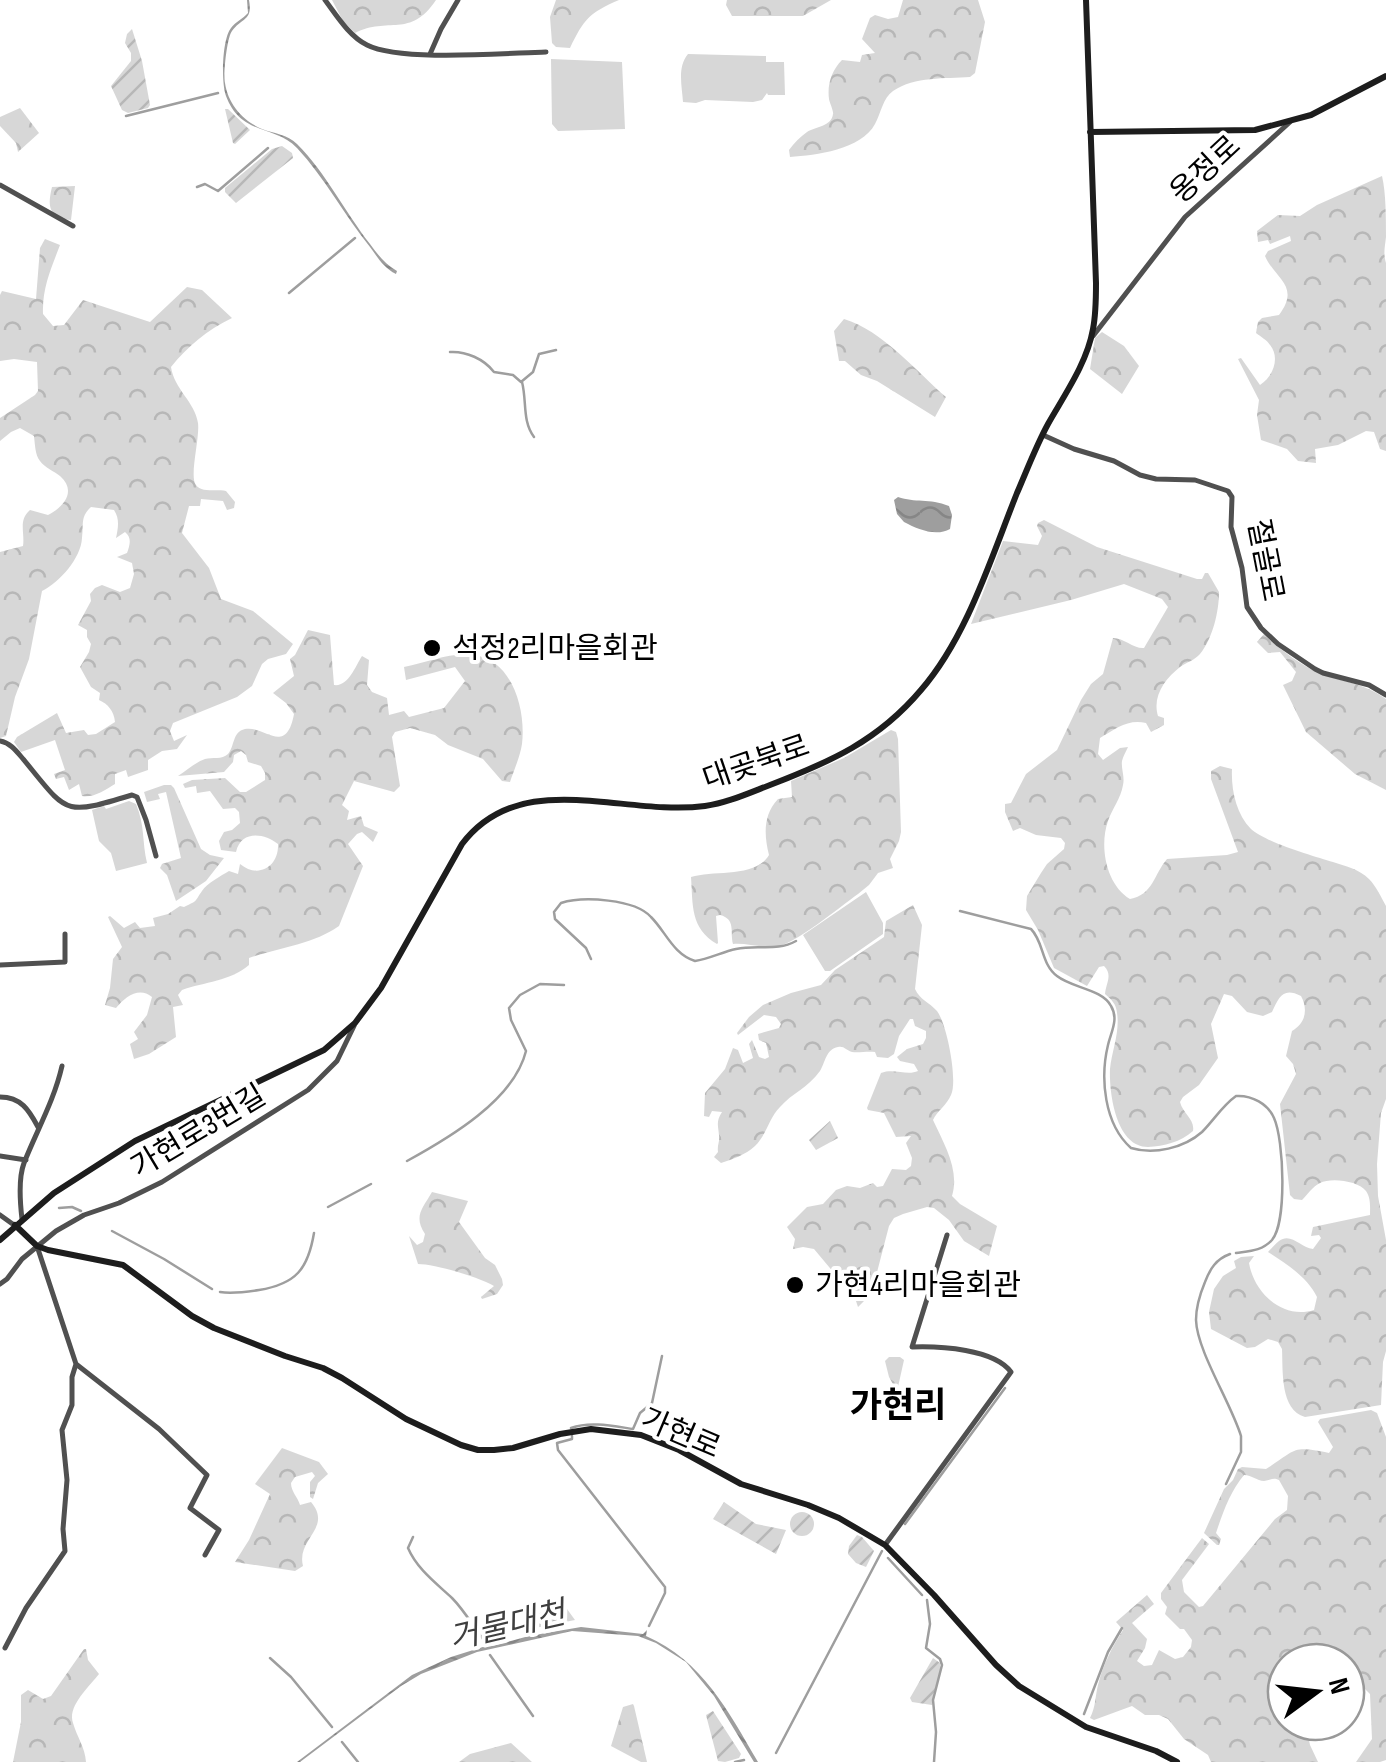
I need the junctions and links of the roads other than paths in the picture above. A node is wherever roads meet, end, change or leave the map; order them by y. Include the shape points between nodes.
1 (326, 0) edge
2 (458, 0) edge
3 (1086, 0) edge
4 (546, 52) dead end
5 (430, 54) junction
6 (1386, 76) edge
7 (1089, 109) junction
8 (1290, 122) junction
9 (1090, 132) junction
10 (1114, 132) junction
11 (1090, 160) junction
12 (0, 184) edge
13 (73, 226) dead end
14 (1091, 339) junction
15 (1042, 435) junction
16 (1386, 695) edge
17 (0, 741) edge
18 (156, 856) dead end
19 (65, 934) dead end
20 (0, 965) edge
21 (355, 1024) junction
22 (62, 1066) dead end
23 (0, 1097) edge
24 (38, 1128) junction
25 (0, 1156) edge
26 (26, 1160) junction
27 (0, 1215) edge
28 (25, 1216) junction
29 (15, 1225) junction
30 (948, 1235) dead end
31 (2, 1238) edge
32 (34, 1243) junction
33 (0, 1284) edge
34 (76, 1364) junction
35 (884, 1545) junction
36 (205, 1555) dead end
37 (5, 1648) dead end
38 (1177, 1762) edge

1 - 5 street via 364,44
2 - 5 street
3 - 7 street, 대곶북로
4 - 5 street
6 - 8 street, 옹정로
7 - 9 street, 대곶북로
7 - 10 street via 1097,124
8 - 10 street via 1240,132
8 - 14 street, 옹정로 via 1185,216
9 - 10 street
9 - 11 street, 대곶북로
10 - 11 street via 1098,139
11 - 14 street, 대곶북로 via 1096,284
12 - 13 street
14 - 15 street, 대곶북로
15 - 16 street, 절골로 via 1140,475 1195,480 1228,492 1248,608 1261,628 1323,673
15 - 21 street, 대곶북로 via 950,650 889,723 827,762 719,803 549,799 490,817 462,844
17 - 18 street via 64,805 137,797
19 - 20 street via 65,962
21 - 28 street, 대곶북로 via 316,1054 134,1141
21 - 32 street, 가현로3번길 via 337,1061 308,1090 162,1182
22 - 24 street
23 - 24 street via 21,1103
24 - 26 street
25 - 26 street
26 - 28 street via 20,1199
27 - 29 street
28 - 29 street, 대곶북로
28 - 32 street
29 - 31 street, 대곶북로
29 - 32 street
30 - 35 street via 912,1347 979,1353 1011,1372
31 - 32 street, 가현로 via 20,1235
32 - 33 street
32 - 34 street
32 - 35 street, 가현로 via 122,1265 202,1321 323,1368 461,1445 494,1450 591,1430 640,1434 741,1484 840,1518
34 - 36 street via 207,1475 190,1508 219,1530
34 - 37 street via 62,1430 65,1551
35 - 38 street, 가현로 via 1019,1686 1086,1727

